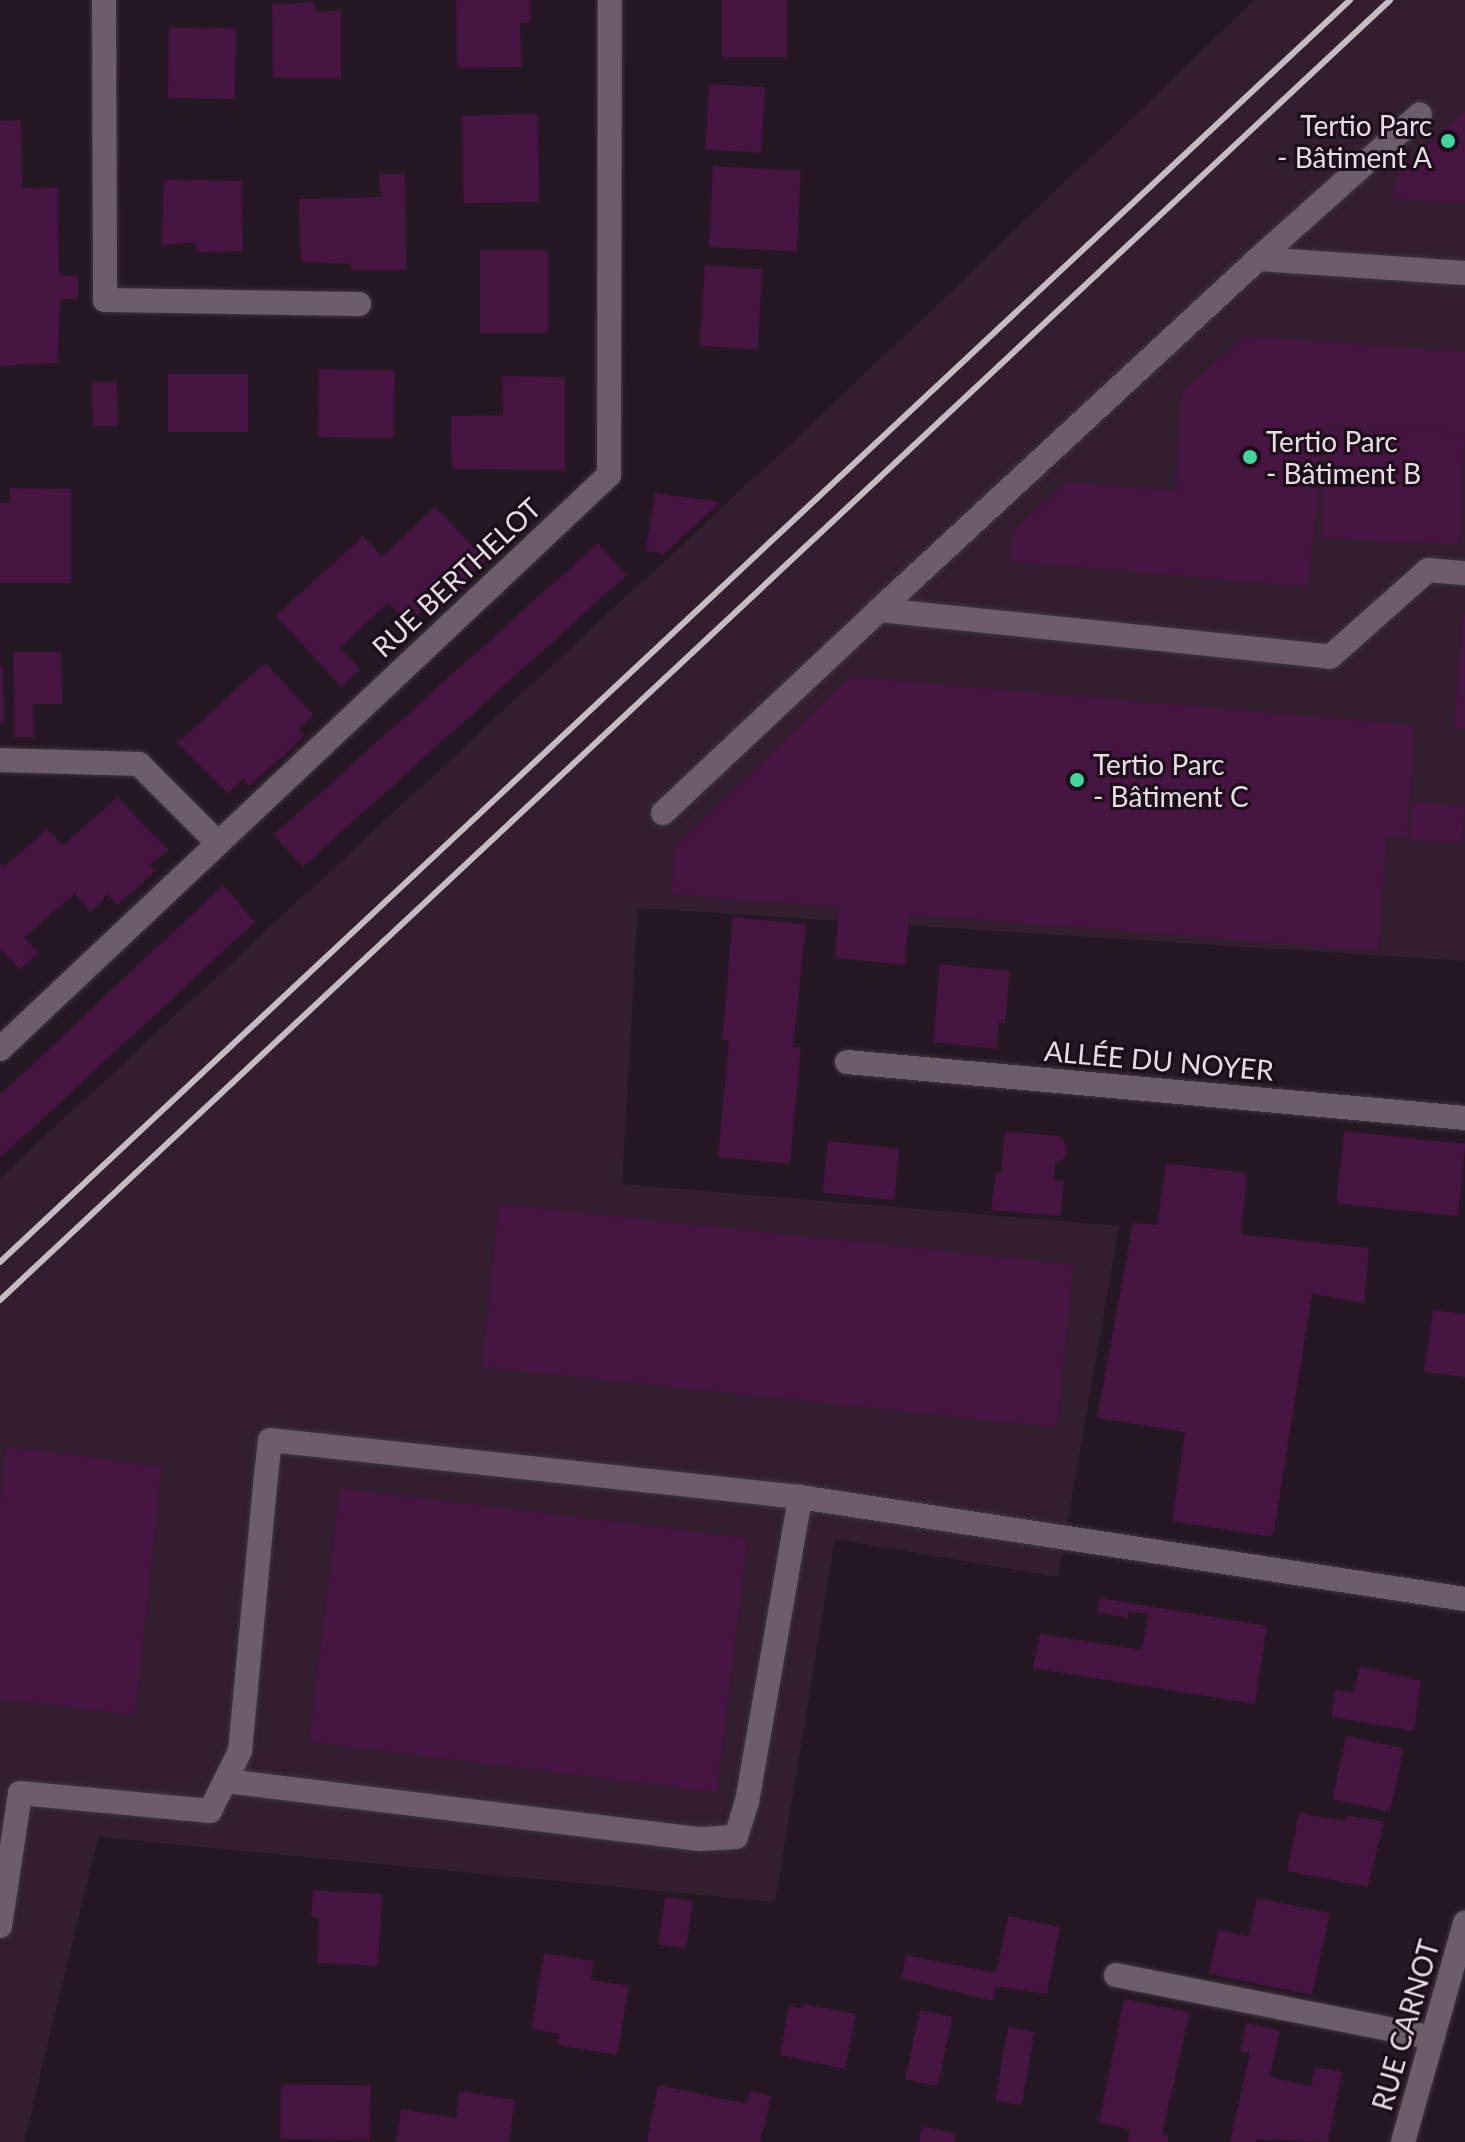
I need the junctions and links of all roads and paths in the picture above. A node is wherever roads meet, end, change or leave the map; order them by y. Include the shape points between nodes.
1 (104, 0) edge
2 (610, 0) edge
3 (1420, 114) dead end
4 (1258, 259) junction
5 (1465, 273) edge
6 (359, 304) dead end
7 (1465, 573) edge
8 (879, 610) junction
9 (0, 760) edge
10 (663, 813) dead end
11 (218, 843) junction
12 (0, 1049) edge
13 (847, 1062) dead end
14 (1465, 1118) edge
15 (800, 1497) junction
16 (1465, 1599) edge
17 (226, 1781) junction
18 (1465, 1923) edge
19 (0, 1926) edge
20 (1116, 1975) dead end
21 (1433, 2038) junction
22 (1403, 2142) edge

1 - 6 street via 105,300
2 - 11 street, RUE BERTHELOT via 609,475
3 - 4 street
4 - 5 street
4 - 8 street
7 - 8 street via 1428,570 1330,657
8 - 10 street
9 - 11 street via 139,764
11 - 12 street, RUE BERTHELOT
13 - 14 street, ALLÉE DU NOYER
15 - 16 street
15 - 17 street via 747,1802 736,1837 699,1839
15 - 17 street via 270,1440 240,1751
17 - 19 street via 210,1811 20,1793
18 - 21 street, RUE CARNOT
20 - 21 street
21 - 22 street, RUE CARNOT

